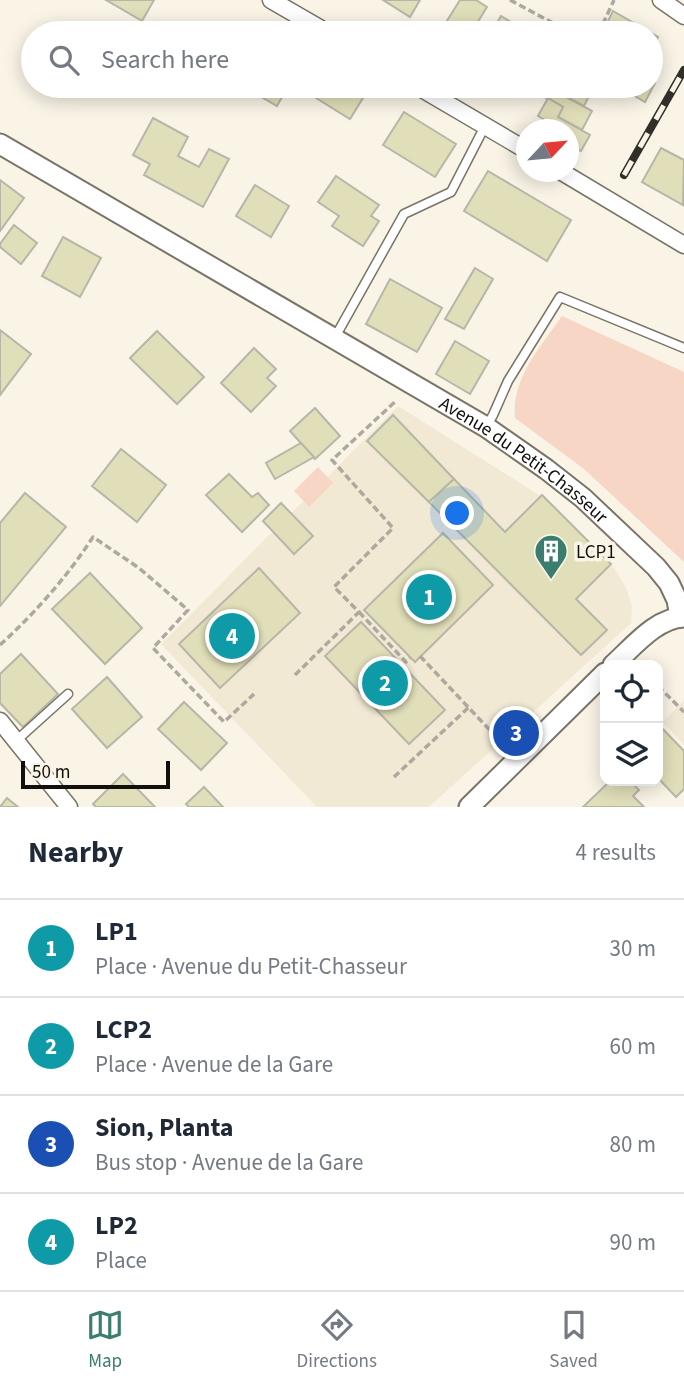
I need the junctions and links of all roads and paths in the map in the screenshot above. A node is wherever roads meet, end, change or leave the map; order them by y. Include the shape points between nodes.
1 (271, 0) edge
2 (510, 0) edge
3 (614, 0) edge
4 (660, 0) edge
5 (684, 16) edge
6 (307, 21) edge
7 (549, 21) edge
8 (604, 21) edge
9 (437, 98) edge
10 (485, 126) junction
11 (0, 144) edge
12 (516, 144) edge
13 (579, 182) edge
14 (683, 241) edge
15 (334, 339) junction
16 (684, 348) edge
17 (397, 400) dead end
18 (486, 427) junction
19 (359, 612) junction
20 (682, 617) edge
21 (0, 645) edge
22 (421, 656) dead end
23 (410, 658) dead end
24 (619, 660) edge
25 (295, 675) dead end
26 (600, 678) edge
27 (663, 691) edge
28 (68, 694) dead end
29 (254, 694) dead end
30 (469, 707) junction
31 (684, 712) edge
32 (0, 721) edge
33 (17, 740) junction
34 (501, 742) dead end
35 (394, 777) dead end
36 (69, 807) edge
37 (469, 807) edge

1 - 6 street
2 - 7 path
3 - 8 path
4 - 5 street
9 - 10 street
10 - 12 street
10 - 15 lane via 451,192 404,214
11 - 15 street, Avenue du Petit-Chasseur
13 - 14 street
15 - 18 street, Avenue du Petit-Chasseur
16 - 18 lane via 560,297 508,381
17 - 19 path via 332,460 393,528 334,587
18 - 20 street, Avenue du Petit-Chasseur via 583,498 656,567 669,583
19 - 23 path via 406,662
19 - 25 path
20 - 24 street via 652,630
21 - 29 path via 34,611 93,537 139,568 188,611 153,648 224,722
22 - 30 path
26 - 37 street
27 - 31 path
28 - 33 lane
30 - 34 path
30 - 35 path
32 - 33 street
33 - 36 street

